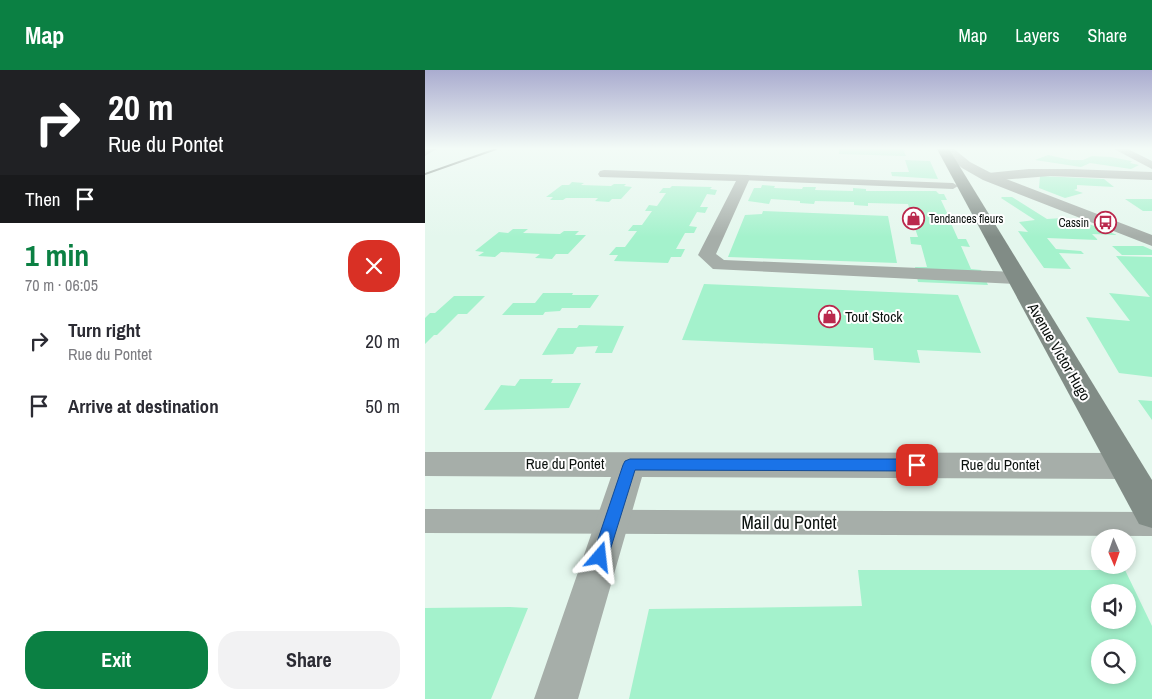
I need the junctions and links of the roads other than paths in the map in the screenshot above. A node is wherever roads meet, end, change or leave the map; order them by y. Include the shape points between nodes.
1 (744, 178) edge
2 (751, 178) edge
3 (958, 178) edge
4 (993, 179) joint
5 (960, 189) junction
6 (1152, 241) edge
7 (1016, 278) junction
8 (425, 464) edge
9 (630, 465) junction
10 (1125, 466) junction
11 (1152, 512) edge
12 (425, 522) edge
13 (611, 522) junction
14 (1152, 524) edge
15 (556, 699) edge

1 - 7 street via 707,255 719,265
2 - 5 street
3 - 5 main road, Avenue Victor Hugo
4 - 5 street
4 - 6 street
5 - 7 main road, Avenue Victor Hugo
7 - 10 main road, Avenue Victor Hugo
8 - 9 street, Rue du Pontet
9 - 10 street, Rue du Pontet
9 - 13 street
10 - 11 main road, Avenue Victor Hugo
12 - 13 street, Mail du Pontet
13 - 14 street, Mail du Pontet
13 - 15 street

